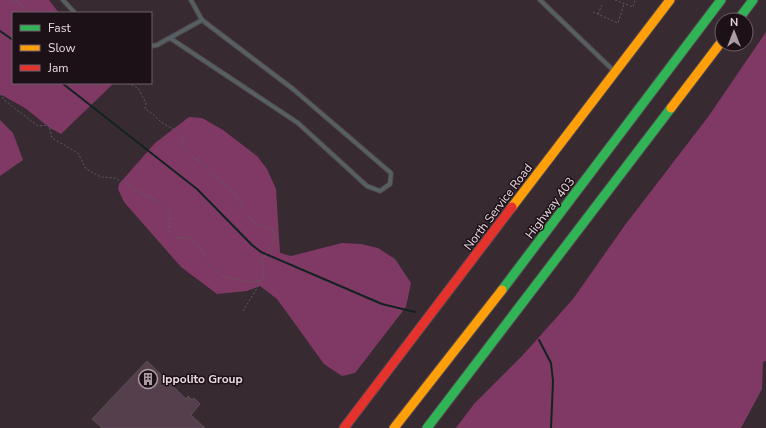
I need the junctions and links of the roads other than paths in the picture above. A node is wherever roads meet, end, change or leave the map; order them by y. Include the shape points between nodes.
1 (63, 0) edge
2 (191, 0) edge
3 (540, 0) edge
4 (670, 0) edge
5 (721, 0) edge
6 (753, 0) edge
7 (75, 12) edge
8 (744, 12) edge
9 (202, 20) junction
10 (170, 38) junction
11 (152, 46) edge
12 (714, 51) edge
13 (616, 72) junction
14 (344, 428) edge
15 (394, 428) edge
16 (427, 428) edge

1 - 7 lane
2 - 9 lane
3 - 13 lane
4 - 13 main road, North Service Road
5 - 15 main road, Highway 403 via 532,252
6 - 8 main road
9 - 10 lane
9 - 10 lane via 293,89 391,173 390,184 380,191 367,186 298,124
10 - 11 lane
12 - 16 main road
13 - 14 main road, North Service Road

